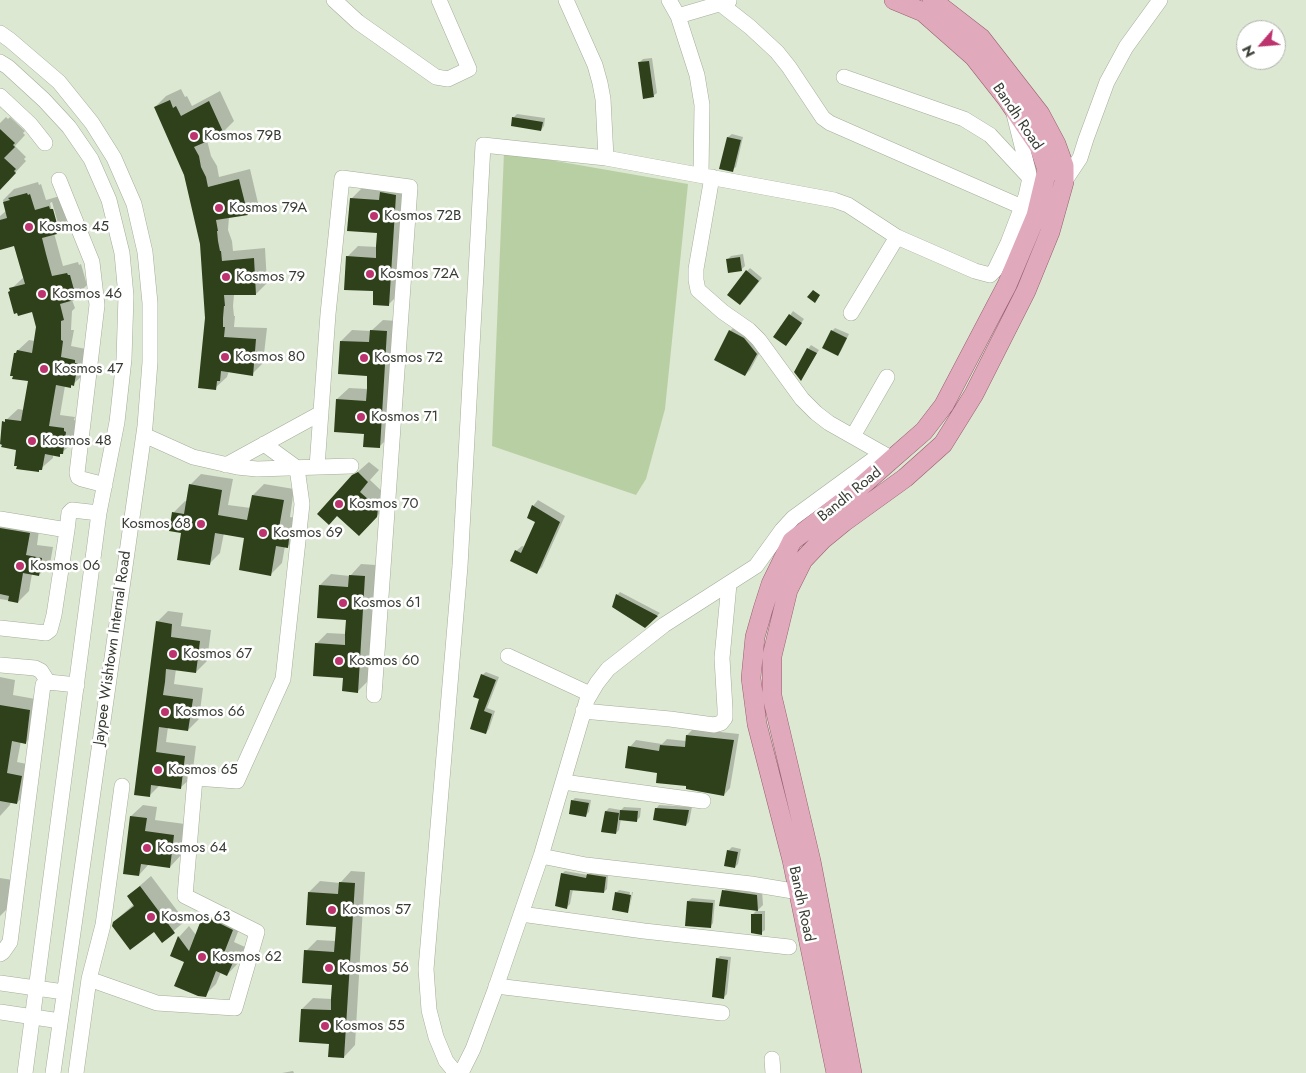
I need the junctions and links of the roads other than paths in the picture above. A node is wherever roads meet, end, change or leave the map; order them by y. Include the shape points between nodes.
1 (334, 0) edge
2 (439, 0) edge
3 (566, 0) edge
4 (669, 0) edge
5 (894, 0) edge
6 (932, 0) edge
7 (1160, 0) edge
8 (727, 2) edge
9 (678, 16) junction
10 (0, 34) edge
11 (0, 62) edge
12 (844, 77) dead end
13 (2, 101) edge
14 (1011, 105) junction
15 (45, 143) dead end
16 (606, 158) junction
17 (707, 176) junction
18 (1030, 178) junction
19 (59, 180) dead end
20 (1064, 182) junction
21 (1022, 207) junction
22 (897, 237) junction
23 (126, 296) junction
24 (150, 303) junction
25 (850, 313) dead end
26 (887, 377) dead end
27 (321, 413) junction
28 (924, 431) junction
29 (144, 435) junction
30 (853, 436) junction
31 (264, 444) junction
32 (943, 444) junction
33 (887, 456) junction
34 (226, 465) junction
35 (351, 466) dead end
36 (317, 467) junction
37 (297, 468) junction
38 (105, 485) junction
39 (100, 513) junction
40 (0, 519) edge
41 (66, 530) junction
42 (728, 584) junction
43 (0, 628) edge
44 (508, 656) dead end
45 (0, 665) edge
46 (48, 682) junction
47 (77, 686) junction
48 (590, 694) junction
49 (374, 695) dead end
50 (583, 711) junction
51 (563, 782) junction
52 (122, 786) dead end
53 (703, 801) dead end
54 (541, 856) junction
55 (799, 892) junction
56 (521, 914) junction
57 (790, 947) dead end
58 (0, 954) edge
59 (88, 979) junction
60 (0, 982) edge
61 (496, 986) junction
62 (38, 988) junction
63 (64, 992) junction
64 (0, 1012) edge
65 (722, 1013) dead end
66 (33, 1017) junction
67 (60, 1021) junction
68 (25, 1073) edge
69 (53, 1073) edge
70 (76, 1073) edge
71 (456, 1073) edge
72 (461, 1073) edge
73 (836, 1073) edge
74 (852, 1073) edge

1 - 2 street via 436,78 448,79 469,69
3 - 16 street via 595,64 600,83
4 - 9 street
5 - 14 main road, Bandh Road via 923,12 974,57
6 - 20 main road, Bandh Road via 981,38 1040,114 1064,166
7 - 20 street via 1107,82 1080,158
8 - 9 street
8 - 21 street via 777,52 823,118 830,123
9 - 17 street via 697,75
10 - 24 street, Jaypee Wishtown Internal Road via 59,82 92,123 114,158 134,204 145,252
11 - 23 street, Jaypee Wishtown Internal Road via 44,100 69,127 91,159 109,200 122,253
12 - 18 street via 964,119 990,135
13 - 15 street via 30,124
14 - 18 street
14 - 28 main road, Bandh Road via 1039,146 1047,170 1036,216 1007,285 944,405
16 - 17 street
16 - 71 street via 483,145 460,566 426,970 429,1010 436,1037 446,1061
17 - 22 street via 834,200 848,205
17 - 30 street via 696,269 698,290 759,340 816,413
18 - 21 street
19 - 38 street via 92,262 97,305 76,473 82,479
20 - 32 main road, Bandh Road via 1050,232 1026,292 974,394
21 - 22 street via 1005,250 990,275
22 - 25 street
23 - 24 street
23 - 38 street, Jaypee Wishtown Internal Road via 117,422
24 - 29 street, Jaypee Wishtown Internal Road via 150,362
26 - 30 street
27 - 31 street
27 - 36 street
27 - 49 street via 342,178 410,187
28 - 32 main road
28 - 33 main road, Bandh Road
29 - 34 street via 193,457
29 - 63 street, Jaypee Wishtown Internal Road
30 - 33 street
31 - 34 street
31 - 37 street
32 - 74 main road, Bandh Road via 905,478 822,540 804,560 788,590 772,656 772,696 811,861
33 - 42 street via 802,510 782,530 756,566
33 - 55 main road, Bandh Road via 849,497 792,541 771,584 756,637 751,678 757,724
34 - 37 street via 257,470
35 - 36 street
36 - 37 street
37 - 59 street via 302,504 283,679 237,780 195,778 185,896 257,932 235,1008 157,1004
38 - 39 street, Jaypee Wishtown Internal Road
39 - 41 street via 72,510
39 - 47 street, Jaypee Wishtown Internal Road
40 - 41 street
41 - 43 street via 50,630 46,633
42 - 48 street via 639,644 608,669
42 - 50 street via 722,658 725,718 721,723 714,725
44 - 48 street
45 - 46 street via 35,668
46 - 47 street
46 - 58 street via 43,686 10,942
47 - 62 street, Jaypee Wishtown Internal Road
48 - 50 street
50 - 51 street
51 - 53 street
51 - 54 street
52 - 59 street via 103,925
54 - 55 street via 586,865
54 - 56 street
55 - 73 main road, Bandh Road
56 - 57 street
56 - 61 street
59 - 70 street
60 - 62 street
61 - 65 street
61 - 72 street
62 - 63 street
62 - 66 street, Jaypee Wishtown Internal Road
63 - 67 street, Jaypee Wishtown Internal Road
64 - 66 street
66 - 67 street
66 - 68 street, Jaypee Wishtown Internal Road
67 - 69 street, Jaypee Wishtown Internal Road

